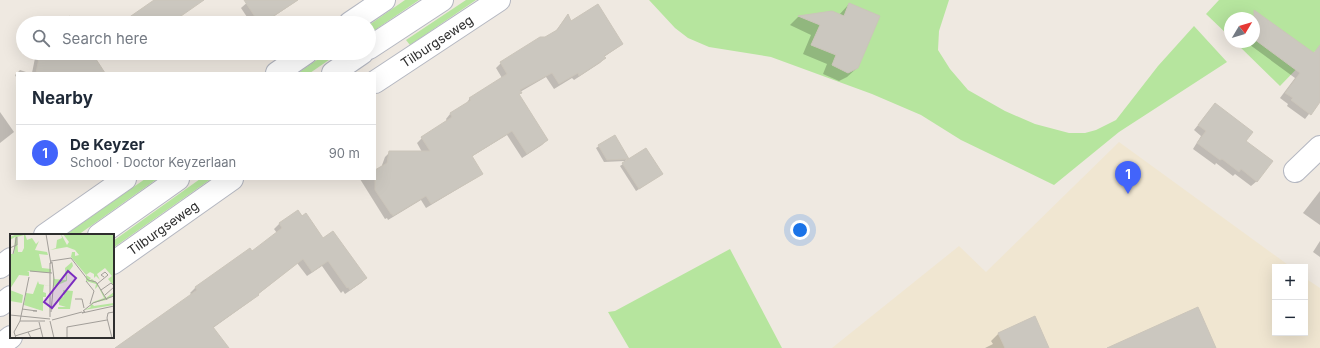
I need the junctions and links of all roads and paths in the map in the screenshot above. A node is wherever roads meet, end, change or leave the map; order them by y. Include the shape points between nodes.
1 (384, 0) edge
2 (442, 0) edge
3 (499, 0) edge
4 (360, 16) edge
5 (376, 43) edge
6 (296, 60) edge
7 (352, 60) edge
8 (278, 72) edge
9 (334, 72) edge
10 (376, 81) edge
11 (1320, 147) edge
12 (1295, 171) dead end
13 (124, 180) edge
14 (177, 180) edge
15 (231, 180) edge
16 (46, 234) edge
17 (100, 234) edge
18 (10, 260) edge
19 (114, 262) edge
20 (0, 267) edge
21 (10, 298) edge
22 (0, 305) edge
23 (10, 338) edge
24 (0, 345) edge

1 - 4 street
2 - 5 street
3 - 10 street, Tilburgseweg
6 - 8 street
7 - 9 street
11 - 12 street
13 - 16 street
14 - 17 street
15 - 19 street, Tilburgseweg
18 - 20 street
21 - 22 street
23 - 24 street

